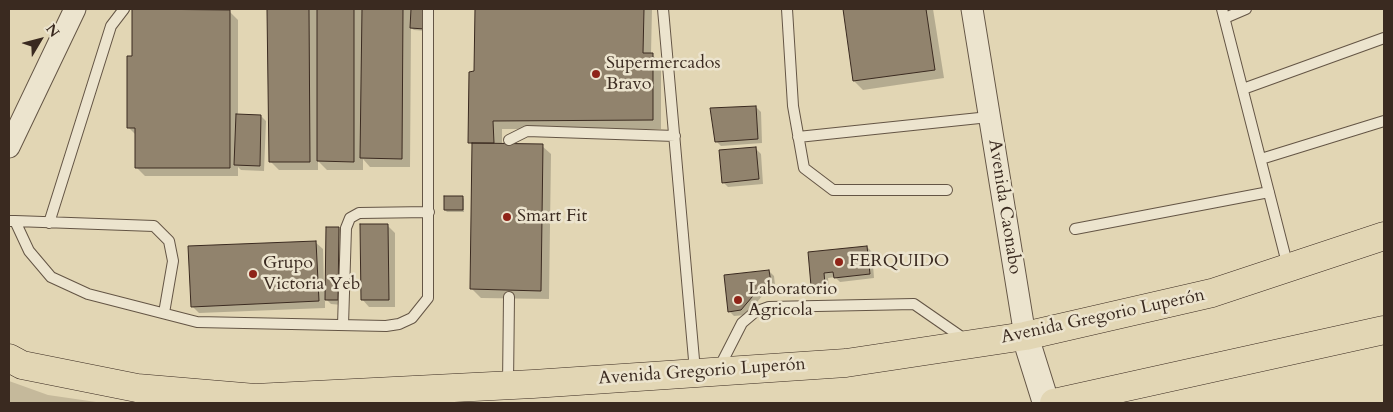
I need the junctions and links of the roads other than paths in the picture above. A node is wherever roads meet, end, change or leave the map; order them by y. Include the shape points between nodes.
1 (75, 9) edge
2 (124, 9) edge
3 (428, 9) edge
4 (663, 9) edge
5 (787, 9) edge
6 (972, 9) edge
7 (1246, 9) edge
8 (1224, 13) edge
9 (1384, 38) edge
10 (1243, 88) junction
11 (989, 117) junction
12 (1384, 120) edge
13 (676, 136) junction
14 (798, 137) junction
15 (509, 140) dead end
16 (9, 147) edge
17 (1261, 159) junction
18 (947, 190) dead end
19 (1269, 192) junction
20 (429, 212) junction
21 (12, 221) edge
22 (49, 223) junction
23 (1075, 229) dead end
24 (1384, 236) edge
25 (1289, 268) junction
26 (508, 297) dead end
27 (164, 314) junction
28 (343, 325) junction
29 (1384, 330) edge
30 (1025, 336) junction
31 (971, 344) junction
32 (9, 358) edge
33 (706, 372) junction
34 (525, 391) edge
35 (1046, 403) edge
36 (1054, 403) edge

1 - 16 street
2 - 22 lane via 111,26
3 - 20 lane
4 - 13 lane
5 - 14 lane
6 - 11 street, Avenida Caonabo
7 - 8 lane
8 - 10 lane
9 - 10 lane
10 - 17 lane
11 - 14 lane
11 - 30 street, Avenida Caonabo
12 - 17 lane
13 - 15 lane via 527,131
13 - 33 lane
14 - 18 lane via 804,168 833,190
17 - 19 lane
19 - 23 lane
19 - 25 lane
20 - 28 lane via 428,298 421,309 400,324
20 - 28 lane via 359,213 350,218 346,228
21 - 22 lane
21 - 27 lane via 29,251 51,277 88,294
22 - 27 lane via 154,226 169,241 173,261
24 - 25 main road, Avenida Gregorio Luperón
25 - 30 main road, Avenida Gregorio Luperón via 1212,293
26 - 34 lane
27 - 28 lane via 198,322
29 - 36 main road
30 - 31 main road, Avenida Gregorio Luperón
30 - 35 street, Avenida Caonabo
31 - 33 main road, Avenida Gregorio Luperón via 846,363
31 - 33 lane via 914,304 769,307 755,312 742,323
32 - 34 main road, Avenida Gregorio Luperón via 22,365 138,388 255,398
33 - 34 main road, Avenida Gregorio Luperón

